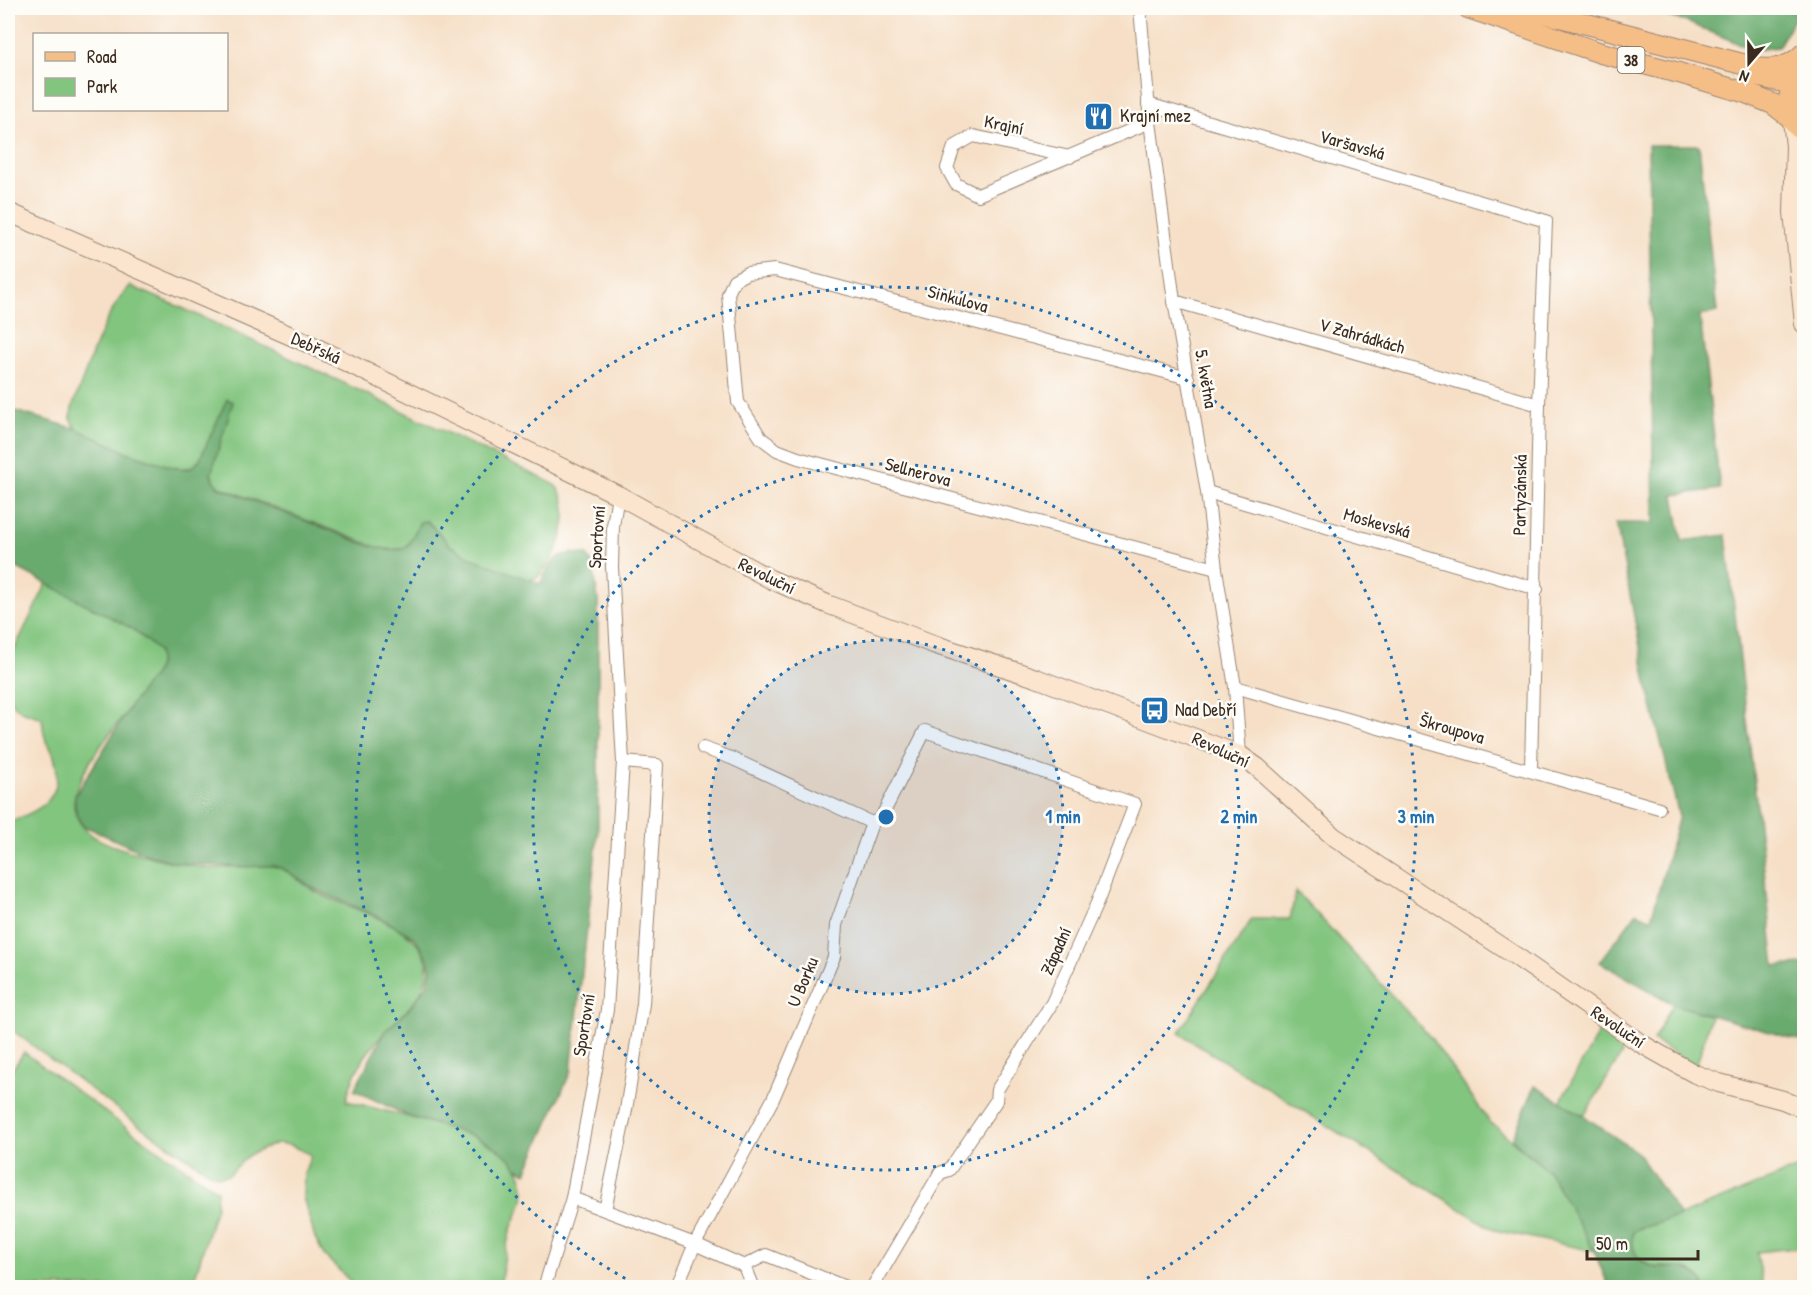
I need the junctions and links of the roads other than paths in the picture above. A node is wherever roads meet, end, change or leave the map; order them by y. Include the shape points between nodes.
1 (1140, 8) edge
2 (1468, 8) edge
3 (1525, 8) edge
4 (1677, 47) junction
5 (1804, 52) edge
6 (1804, 77) edge
7 (1148, 104) junction
8 (1150, 122) junction
9 (1796, 123) edge
10 (1070, 157) junction
11 (1804, 165) edge
12 (1794, 191) junction
13 (8, 212) edge
14 (1546, 221) joint
15 (728, 294) joint
16 (1174, 301) junction
17 (1804, 324) edge
18 (1188, 378) junction
19 (1539, 405) junction
20 (1207, 492) junction
21 (618, 495) junction
22 (1216, 569) junction
23 (1537, 589) junction
24 (1235, 687) junction
25 (925, 731) joint
26 (703, 748) dead end
27 (1240, 755) junction
28 (623, 762) junction
29 (1532, 770) junction
30 (1659, 808) dead end
31 (872, 823) junction
32 (1804, 1109) edge
33 (572, 1198) junction
34 (605, 1210) junction
35 (695, 1244) junction
36 (744, 1266) junction
37 (544, 1287) edge
38 (675, 1287) edge
39 (753, 1287) edge
40 (848, 1287) edge
41 (872, 1287) edge

1 - 7 street, 5. května
2 - 9 main road, 38 via 1601,52 1736,90 1773,104
3 - 4 main road, 38
4 - 5 main road via 1767,69 1787,65
4 - 6 main road, 38 via 1770,81 1789,82
6 - 9 main road, 38 via 1789,96 1788,105
7 - 8 street, 5. května
7 - 14 street, Varšavská
8 - 10 street, Krajní
8 - 16 street, 5. května
9 - 12 main road
10 - 10 street, Krajní via 978,195 956,184 947,168 954,147 973,136
11 - 12 main road
12 - 17 main road
13 - 21 main road, Debřská via 307,343
14 - 19 street, Partyzánská
15 - 18 street, Sinkulova via 734,280 747,273 775,270
15 - 22 street, Sellnerova via 738,402 761,438 777,450
16 - 18 street, 5. května
16 - 19 street, V Zahrádkách
18 - 20 street, 5. května
19 - 23 street, Partyzánská
20 - 22 street, 5. května
20 - 23 street, Moskevská
21 - 27 main road, Revoluční via 761,574 828,604
21 - 28 street, Sportovní via 612,567
22 - 24 street, 5. května
23 - 29 street, Partyzánská
24 - 27 street, 5. května
24 - 29 street, Škroupova
25 - 31 street, U Borku via 881,818
25 - 41 street, Západní via 1135,804 1097,903 1052,1003 997,1090 996,1101 949,1170 940,1173
26 - 31 street
27 - 32 main road, Revoluční via 1333,836 1640,1043 1695,1074
28 - 33 street, Sportovní via 607,1010
28 - 34 street via 657,765 643,1004
29 - 30 street, Škroupova
31 - 35 street, U Borku via 836,925 834,957 773,1099
33 - 34 street
33 - 37 street, Sportovní
34 - 35 street
35 - 36 street
35 - 38 street, U Borku
36 - 39 street
36 - 40 street via 766,1255

